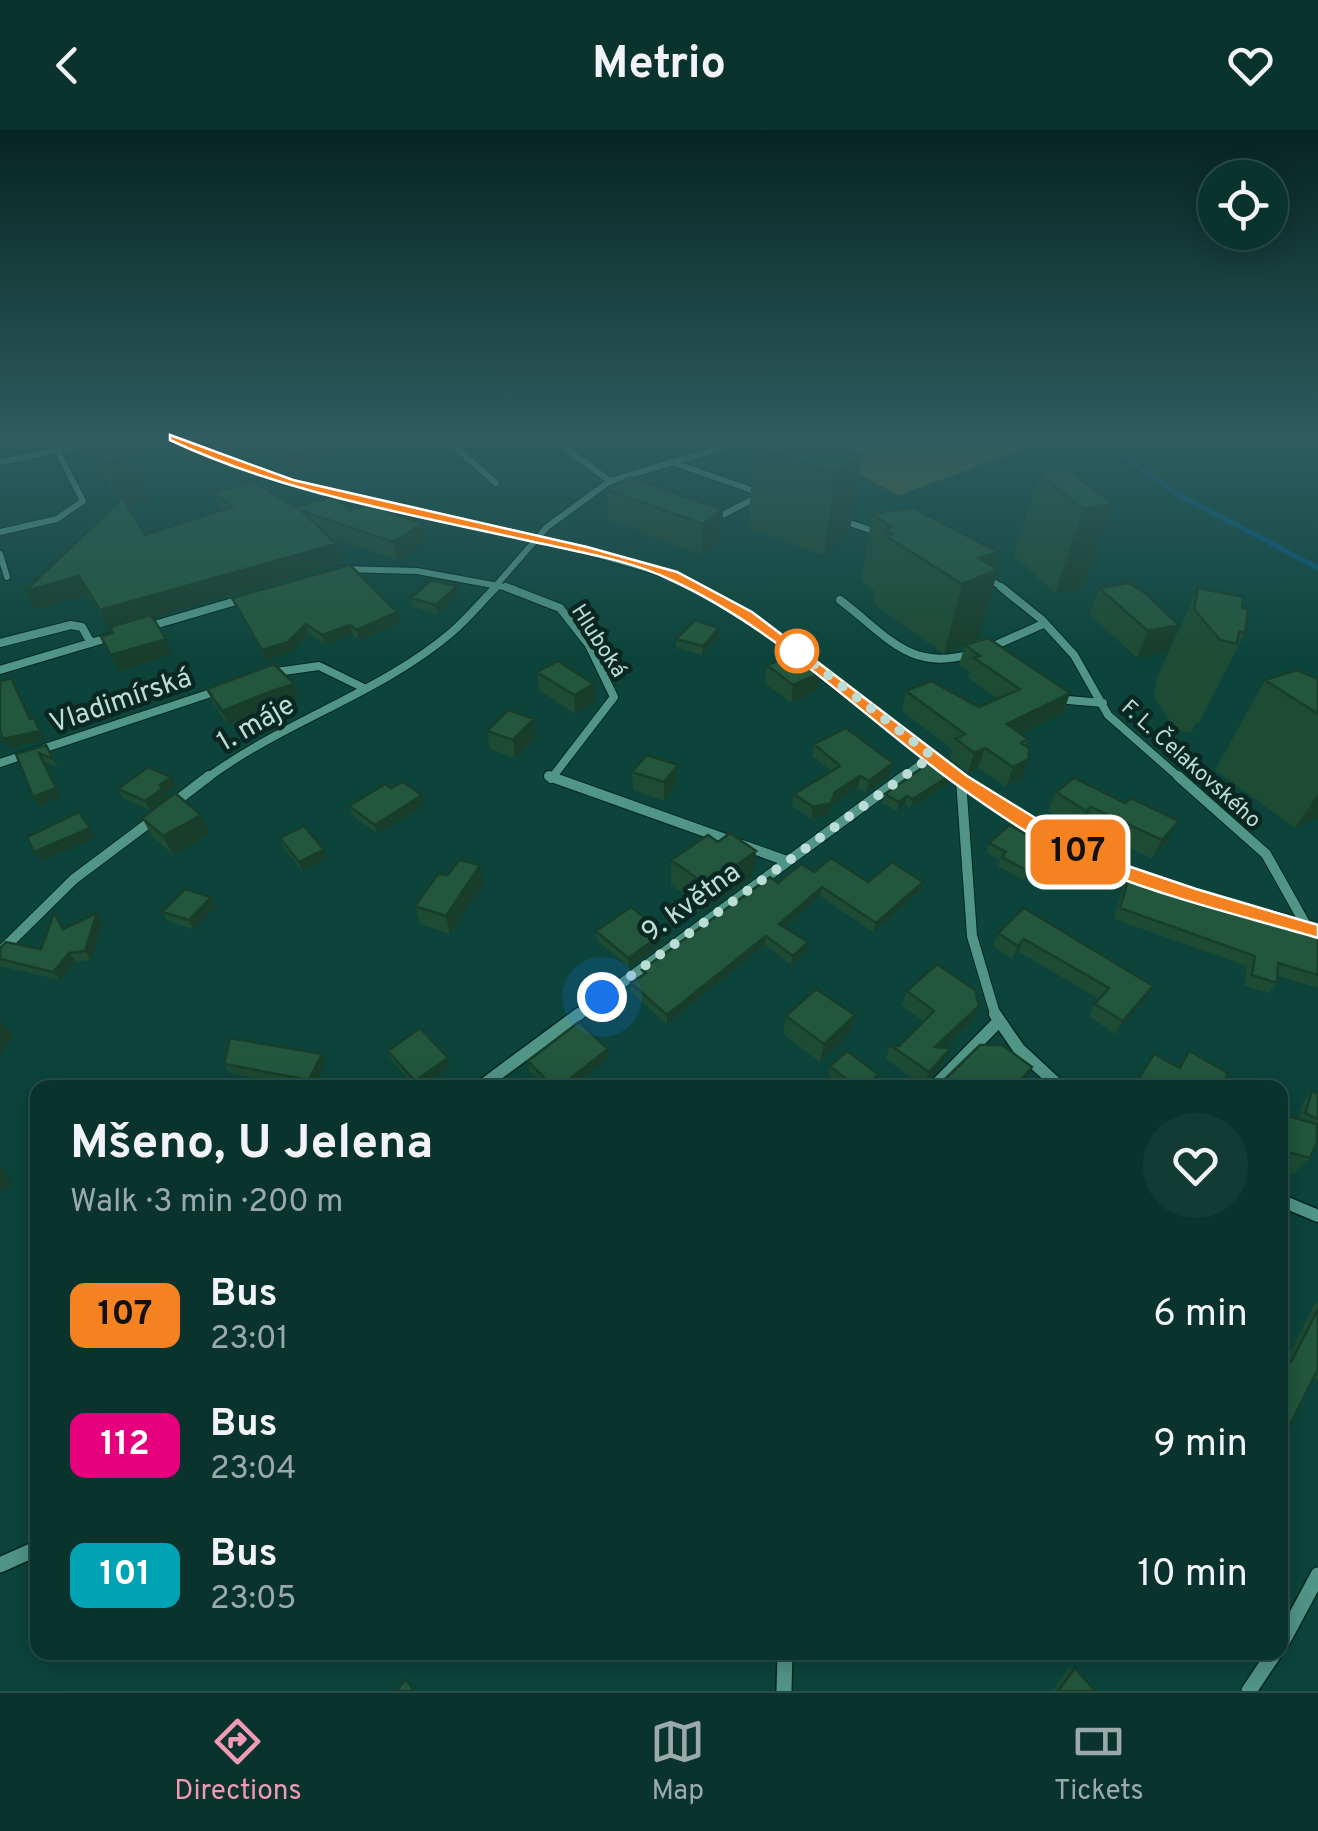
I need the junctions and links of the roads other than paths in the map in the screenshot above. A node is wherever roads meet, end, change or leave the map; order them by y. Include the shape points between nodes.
1 (71, 511) edge
2 (411, 511) edge
3 (569, 511) edge
4 (734, 511) edge
5 (698, 516) edge
6 (833, 518) edge
7 (0, 532) edge
8 (886, 536) edge
9 (537, 540) junction
10 (0, 554) edge
11 (332, 570) edge
12 (974, 571) edge
13 (8, 576) dead end
14 (494, 586) junction
15 (259, 594) edge
16 (840, 600) dead end
17 (1043, 624) junction
18 (0, 643) edge
19 (91, 643) junction
20 (986, 649) junction
21 (1002, 660) edge
22 (0, 670) edge
23 (254, 678) edge
24 (236, 684) edge
25 (364, 688) junction
26 (1048, 693) edge
27 (1104, 703) junction
28 (932, 756) junction
29 (0, 764) edge
30 (961, 780) junction
31 (787, 860) junction
32 (1312, 928) edge
33 (0, 952) edge
34 (998, 1022) junction
35 (489, 1080) edge
36 (940, 1080) edge
37 (1053, 1080) edge
38 (1288, 1203) edge
39 (1318, 1216) edge
40 (30, 1552) edge
41 (0, 1566) edge
42 (1318, 1575) edge
43 (1288, 1634) edge
44 (785, 1660) edge
45 (1271, 1660) edge
46 (784, 1691) edge
47 (1250, 1691) edge

1 - 7 street
2 - 9 street
3 - 9 street, 1. máje
4 - 5 street via 715,522
6 - 8 street
9 - 14 street, 1. máje
9 - 28 street via 658,570 722,598
10 - 13 street
11 - 14 street, Hluboká via 372,565
12 - 17 street, F. L. Čelakovského
14 - 25 street, 1. máje via 451,633
14 - 31 street, Hluboká via 567,613 612,688 610,706 548,778
15 - 19 street
16 - 20 street via 920,660 943,662
17 - 20 street
17 - 27 street, F. L. Čelakovského via 1076,652
18 - 19 street via 71,625 82,627
19 - 22 street
20 - 21 street
23 - 25 street via 312,662 332,666
24 - 29 street, Vladimírská
25 - 33 street, 1. máje via 242,752 74,879
26 - 27 street via 1062,703
27 - 32 street, F. L. Čelakovského via 1108,715 1266,854
28 - 30 street
28 - 31 street, 9. května
30 - 32 street via 1106,866
30 - 34 street via 973,935
31 - 35 street, 9. května
34 - 36 street
34 - 37 street
38 - 39 street
40 - 41 street
42 - 43 street
44 - 46 street
45 - 47 street

